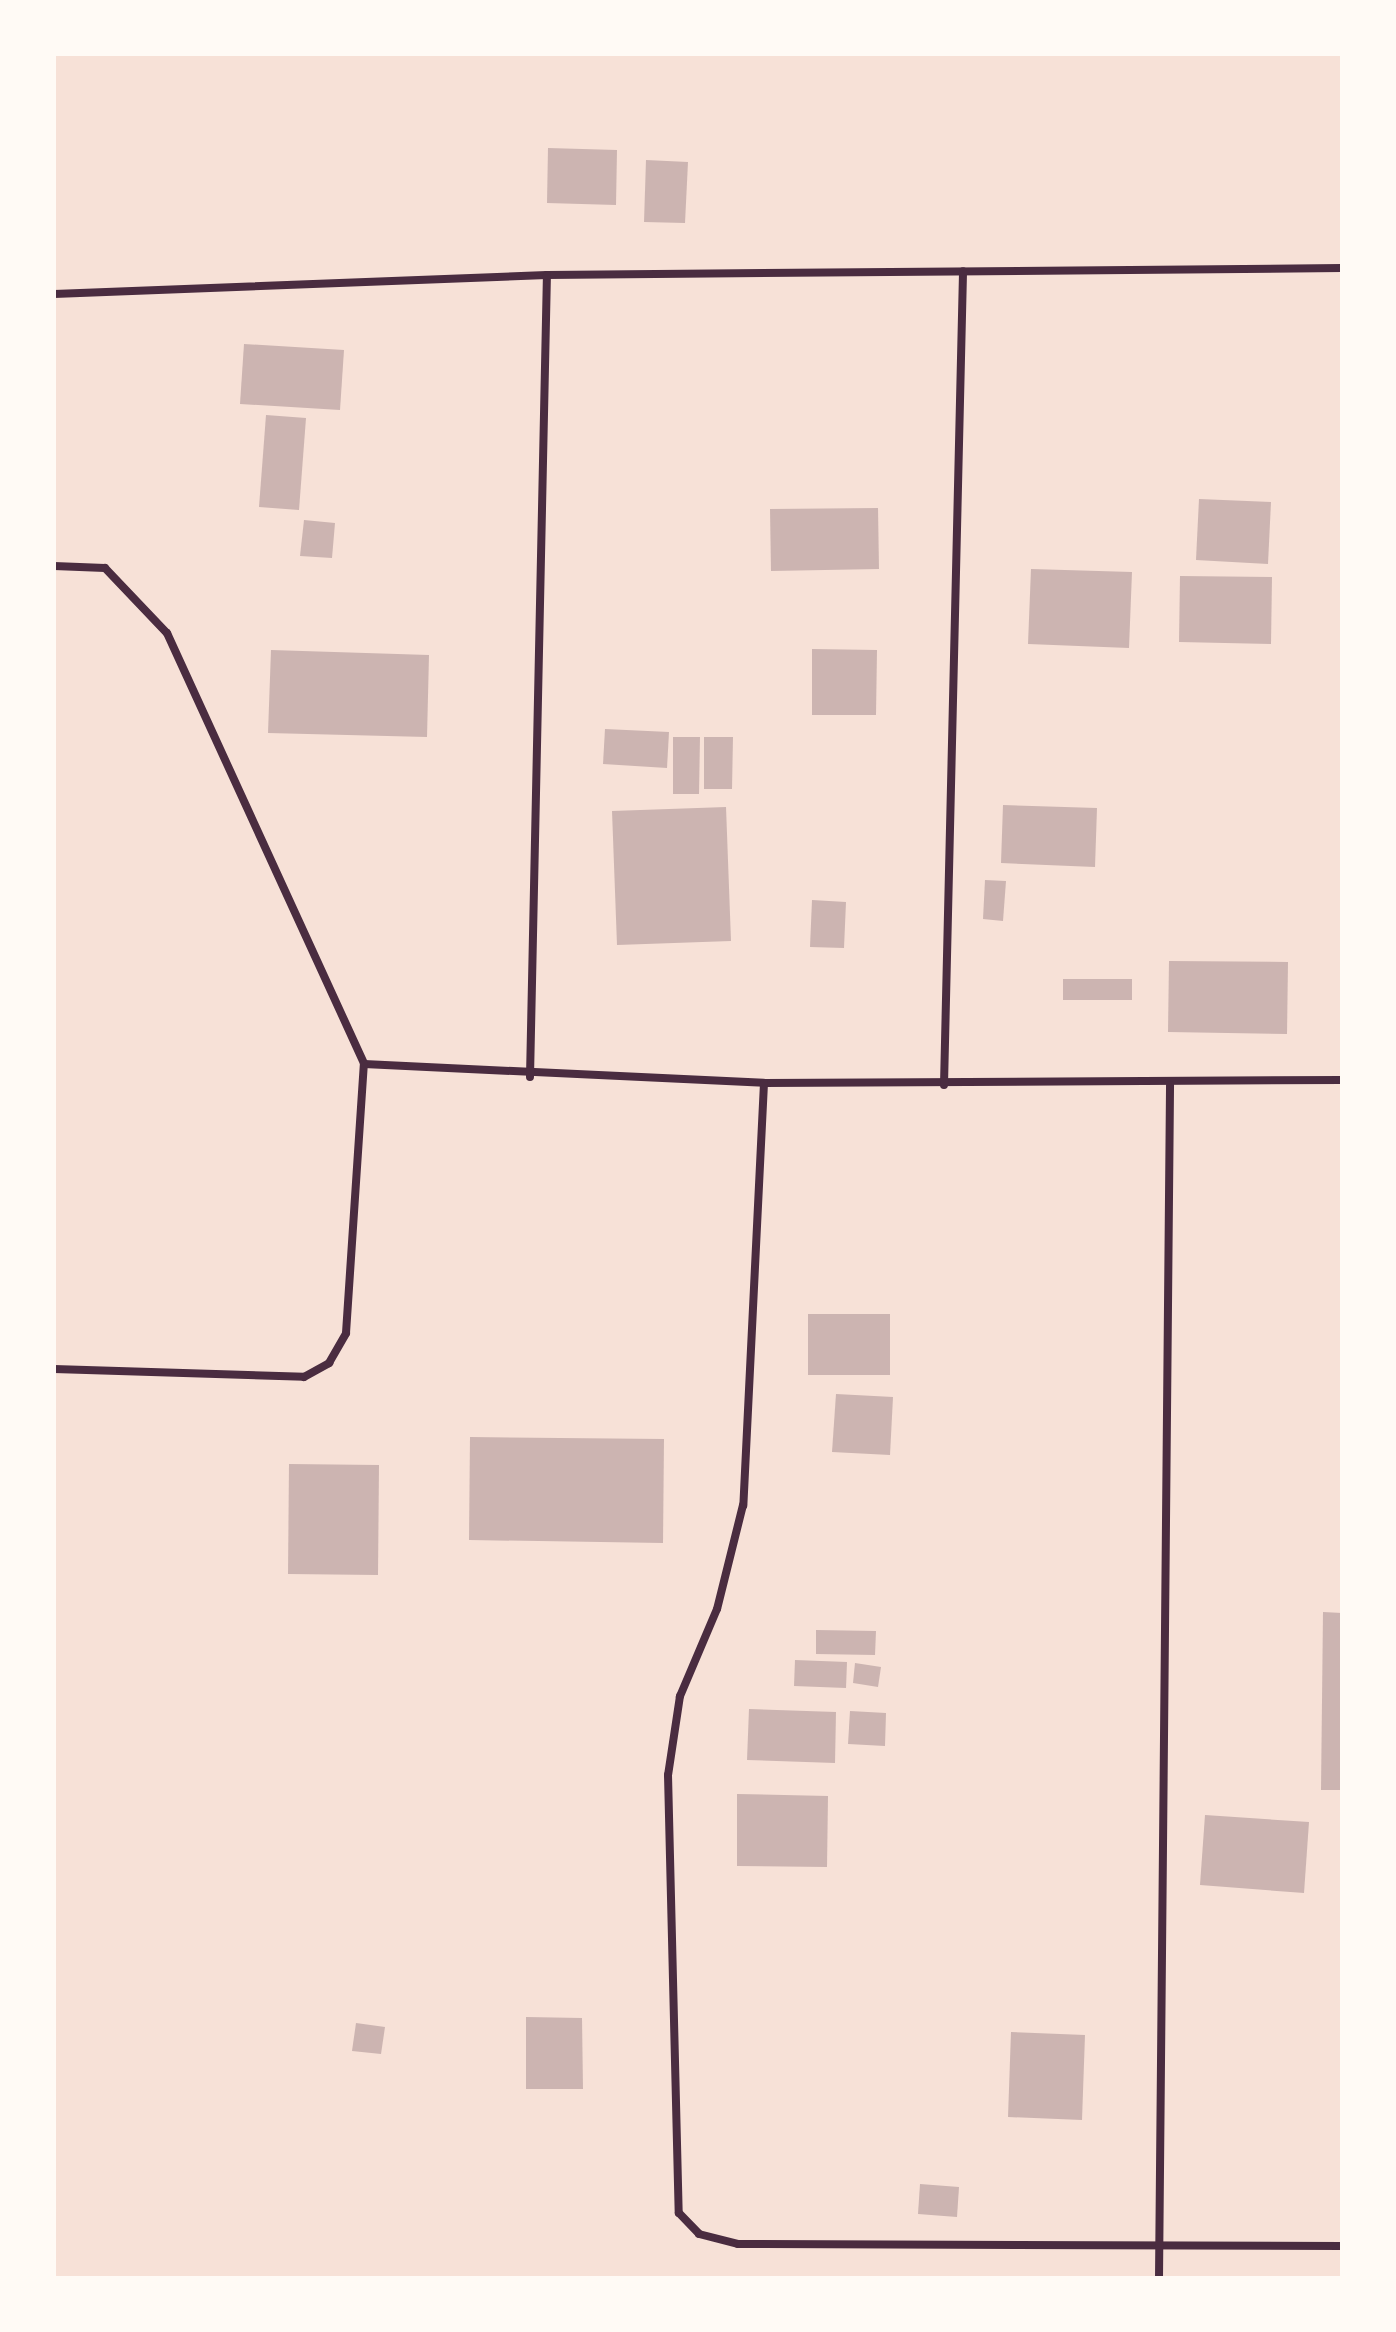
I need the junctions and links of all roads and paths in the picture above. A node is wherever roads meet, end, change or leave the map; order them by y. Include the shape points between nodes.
1 (1342, 268) edge
2 (963, 271) junction
3 (547, 275) junction
4 (54, 294) edge
5 (54, 566) edge
6 (364, 1064) junction
7 (530, 1077) junction
8 (1342, 1080) edge
9 (764, 1083) junction
10 (944, 1085) junction
11 (1170, 1085) junction
12 (54, 1369) edge
13 (1159, 2241) junction
14 (1342, 2246) edge
15 (1159, 2278) edge

1 - 2 street
2 - 3 street
2 - 10 street
3 - 4 street
3 - 7 street
5 - 6 street via 105,568 167,633
6 - 7 street
6 - 12 street via 346,1333 329,1363 304,1377
7 - 9 street
8 - 11 street
9 - 10 street
9 - 13 street via 743,1505 717,1609 680,1696 668,1775 679,2213 699,2234 738,2244
10 - 11 street
11 - 13 street
13 - 14 street
13 - 15 street

